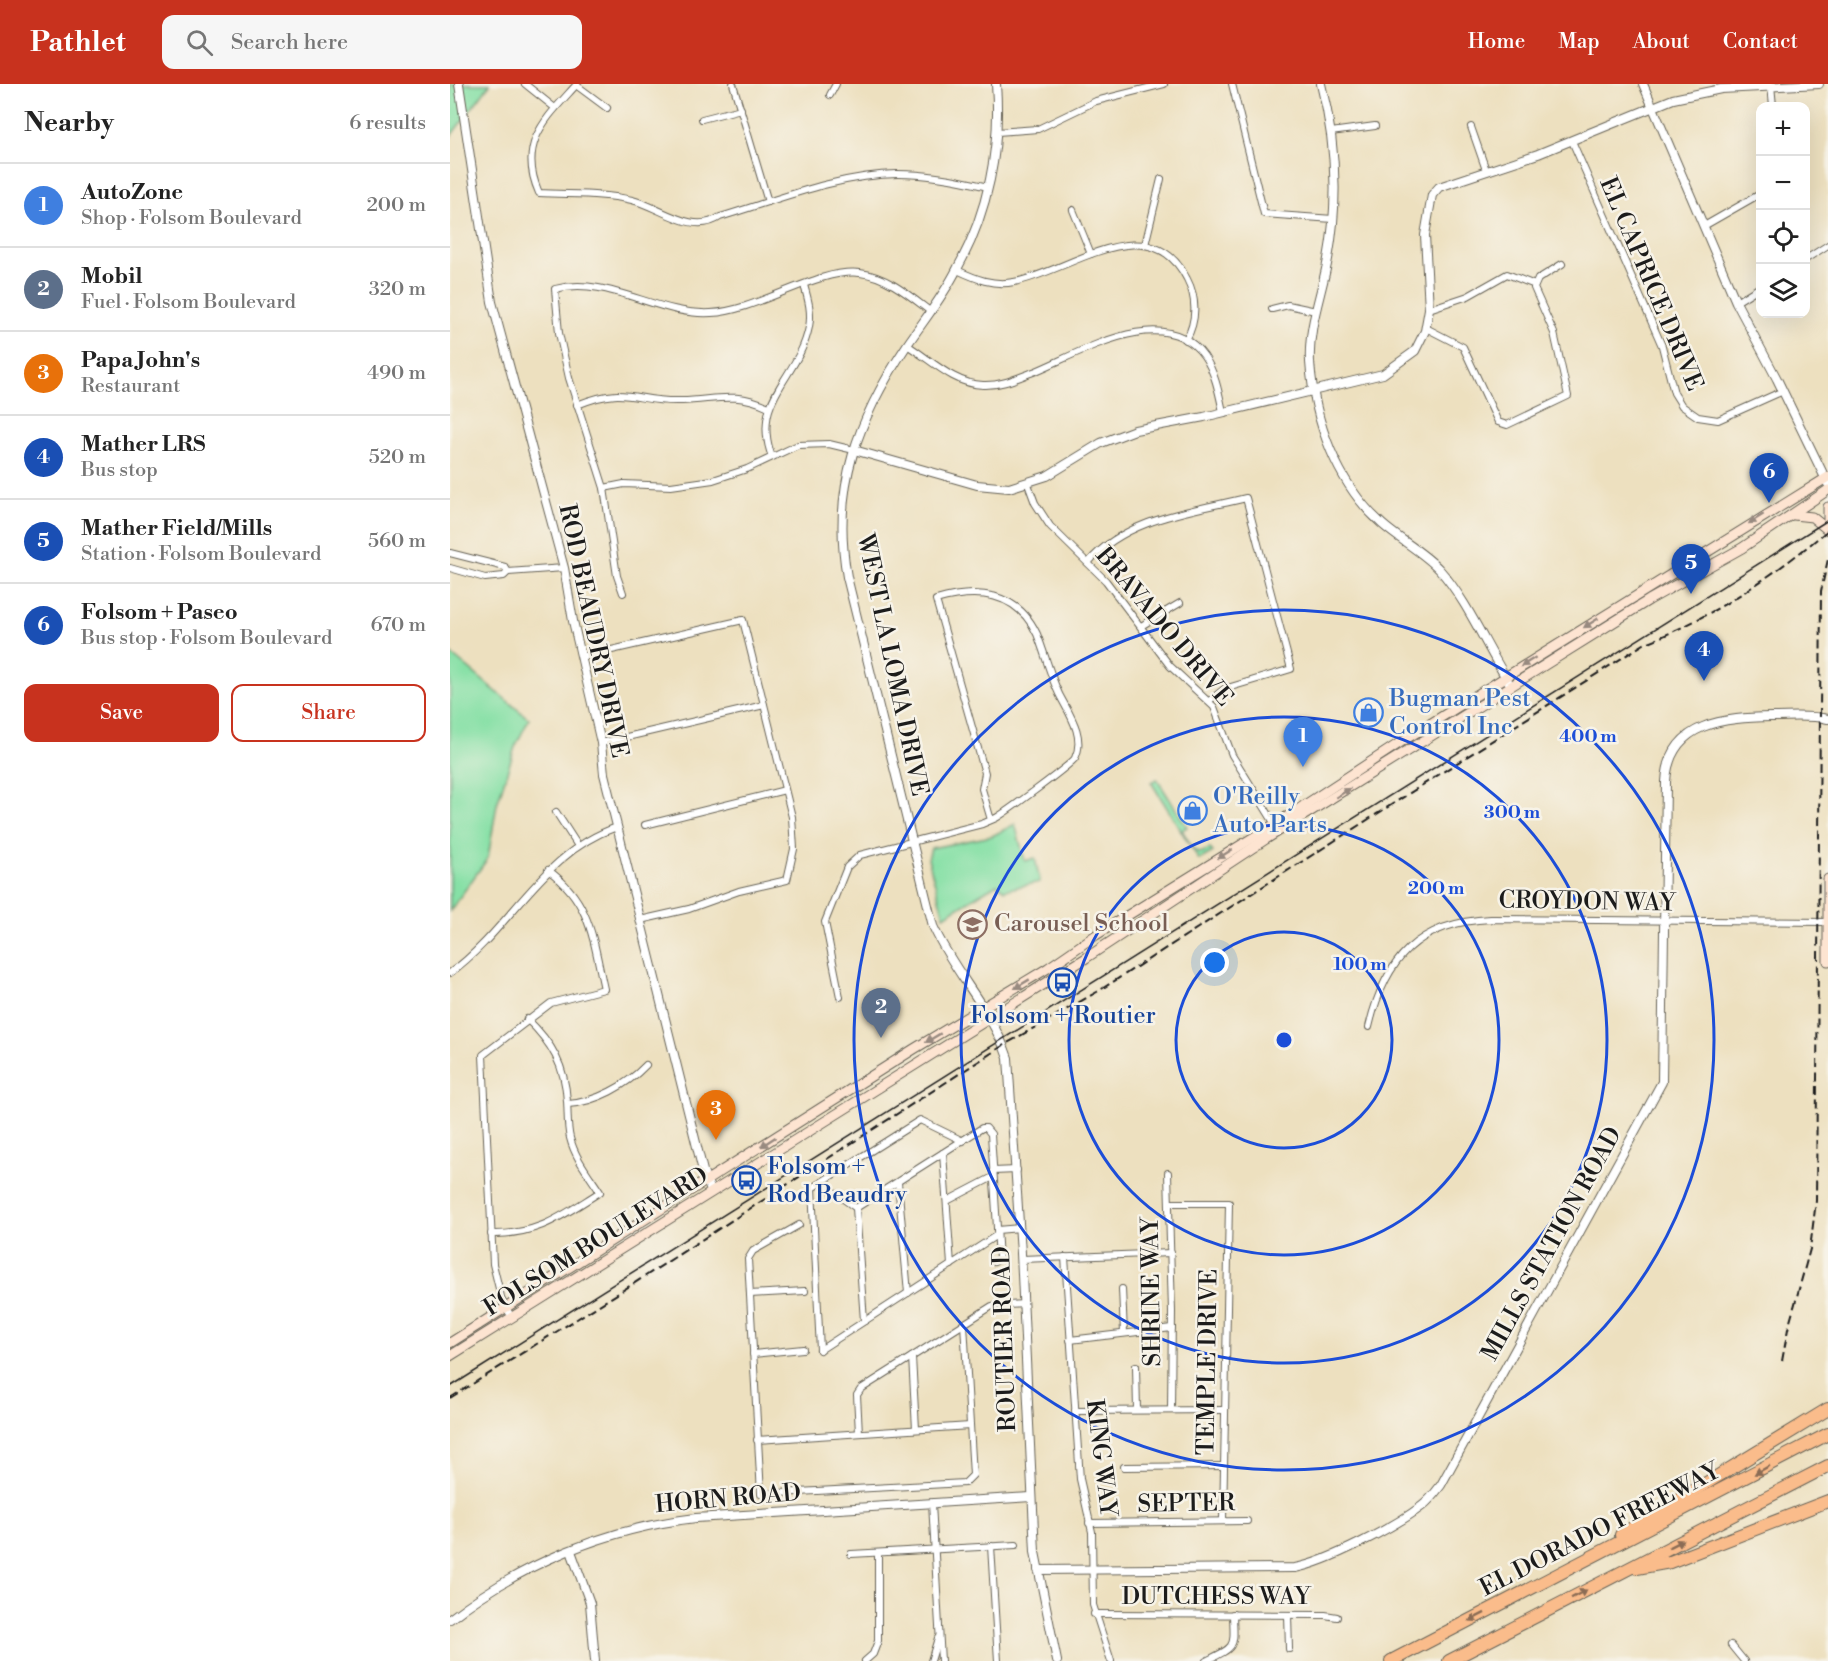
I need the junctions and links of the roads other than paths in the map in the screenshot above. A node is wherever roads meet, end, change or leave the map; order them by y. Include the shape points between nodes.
1 (459, 84) edge
2 (525, 84) edge
3 (733, 84) edge
4 (836, 84) edge
5 (996, 84) edge
6 (1164, 84) edge
7 (1232, 84) edge
8 (1321, 84) edge
9 (1644, 84) edge
10 (1819, 84) edge
11 (576, 85) edge
12 (1771, 85) edge
13 (830, 95) dead end
14 (1773, 102) edge
15 (1653, 106) junction
16 (555, 108) junction
17 (608, 108) dead end
18 (741, 109) junction
19 (702, 119) dead end
20 (1375, 126) dead end
21 (1471, 127) dead end
22 (997, 132) junction
23 (1331, 132) junction
24 (1572, 141) junction
25 (1486, 170) junction
26 (1161, 179) dead end
27 (988, 187) junction
28 (1756, 197) edge
29 (768, 202) junction
30 (1073, 210) dead end
31 (1333, 219) junction
32 (1704, 226) junction
33 (1145, 245) junction
34 (1828, 245) edge
35 (1091, 254) junction
36 (1810, 256) edge
37 (1562, 264) dead end
38 (957, 270) junction
39 (804, 285) junction
40 (1535, 285) junction
41 (1756, 290) edge
42 (1736, 302) junction
43 (1272, 309) dead end
44 (1429, 309) junction
45 (1316, 311) junction
46 (931, 312) junction
47 (1426, 328) junction
48 (1186, 340) junction
49 (907, 345) junction
50 (1315, 389) junction
51 (1783, 391) junction
52 (577, 405) junction
53 (769, 407) junction
54 (1223, 412) junction
55 (854, 450) junction
56 (772, 457) junction
57 (1827, 480) edge
58 (1028, 484) junction
59 (604, 488) junction
60 (1828, 490) edge
61 (1828, 507) edge
62 (1794, 515) junction
63 (1828, 529) edge
64 (450, 553) edge
65 (1088, 563) junction
66 (450, 568) edge
67 (564, 568) junction
68 (508, 572) junction
69 (623, 593) dead end
70 (1180, 603) dead end
71 (1141, 626) junction
72 (581, 657) junction
73 (1505, 677) junction
74 (1511, 686) junction
75 (1209, 701) junction
76 (764, 705) junction
77 (1828, 719) edge
78 (601, 743) junction
79 (785, 790) junction
80 (556, 812) dead end
81 (991, 820) junction
82 (645, 825) dead end
83 (617, 827) junction
84 (1277, 828) junction
85 (912, 842) junction
86 (578, 846) junction
87 (548, 870) junction
88 (1828, 879) edge
89 (640, 920) junction
90 (1665, 920) junction
91 (1117, 922) junction
92 (1828, 923) edge
93 (1086, 958) junction
94 (1828, 961) edge
95 (450, 974) edge
96 (840, 997) dead end
97 (982, 1008) junction
98 (527, 1019) junction
99 (990, 1019) junction
100 (1369, 1027) dead end
101 (646, 1065) dead end
102 (873, 1076) junction
103 (568, 1104) junction
104 (840, 1111) junction
105 (963, 1140) junction
106 (943, 1153) junction
107 (1017, 1170) junction
108 (1168, 1173) dead end
109 (993, 1174) junction
110 (898, 1182) junction
111 (820, 1183) junction
112 (709, 1187) junction
113 (946, 1201) junction
114 (1169, 1203) junction
115 (856, 1208) junction
116 (799, 1225) dead end
117 (1020, 1228) junction
118 (997, 1233) junction
119 (491, 1234) junction
120 (1171, 1253) junction
121 (1065, 1257) junction
122 (1022, 1259) junction
123 (994, 1263) dead end
124 (951, 1265) junction
125 (1122, 1289) dead end
126 (805, 1291) dead end
127 (908, 1293) junction
128 (750, 1294) junction
129 (1024, 1304) junction
130 (509, 1312) junction
131 (864, 1321) junction
132 (964, 1324) junction
133 (1172, 1328) junction
134 (1124, 1333) junction
135 (1070, 1340) junction
136 (450, 1343) edge
137 (803, 1349) dead end
138 (753, 1354) junction
139 (450, 1356) edge
140 (912, 1357) junction
141 (1136, 1366) dead end
142 (1828, 1409) edge
143 (1137, 1410) junction
144 (1171, 1410) junction
145 (1225, 1410) junction
146 (1075, 1412) junction
147 (970, 1426) junction
148 (915, 1429) junction
149 (1828, 1430) edge
150 (859, 1433) junction
151 (1828, 1434) edge
152 (757, 1440) junction
153 (1814, 1442) junction
154 (1224, 1466) junction
155 (1828, 1466) edge
156 (1124, 1467) dead end
157 (1031, 1497) junction
158 (1828, 1501) edge
159 (932, 1503) junction
160 (1223, 1521) junction
161 (1247, 1521) dead end
162 (1089, 1523) junction
163 (1016, 1545) dead end
164 (991, 1546) junction
165 (936, 1550) junction
166 (571, 1551) junction
167 (879, 1553) junction
168 (851, 1554) dead end
169 (1093, 1569) junction
170 (1038, 1570) junction
171 (1624, 1570) junction
172 (1512, 1600) junction
173 (1094, 1614) junction
174 (1233, 1614) junction
175 (1288, 1615) junction
176 (1336, 1617) dead end
177 (450, 1619) edge
178 (940, 1632) junction
179 (1731, 1645) dead end
180 (1289, 1649) dead end
181 (595, 1661) edge
182 (865, 1661) edge
183 (931, 1661) edge
184 (941, 1661) edge
185 (998, 1661) edge
186 (1057, 1661) edge
187 (1111, 1661) edge
188 (1206, 1661) edge
189 (1391, 1661) edge
190 (1449, 1661) edge
191 (1744, 1661) edge

1 - 67 street, ROD BEAUDRY DRIVE via 492,302
2 - 16 street
3 - 18 street
4 - 13 street
5 - 22 street, WEST LA LOMA DRIVE
6 - 22 street via 1096,101 1038,129
7 - 31 street via 1264,214
8 - 23 street
9 - 15 street
10 - 12 street
11 - 16 street
11 - 17 street
12 - 14 street
12 - 15 street via 1691,94
15 - 24 street
15 - 32 street
16 - 29 street via 532,144 531,165 538,193 633,200 678,219 700,223
18 - 19 street
18 - 29 street
20 - 23 street
21 - 25 street
22 - 27 street, WEST LA LOMA DRIVE
23 - 31 street via 1335,172
24 - 25 street
24 - 51 street, EL CAPRICE DRIVE via 1662,346 1674,393 1682,406 1698,417 1718,420
25 - 44 street via 1439,187 1432,195 1424,251
26 - 33 street
27 - 29 street via 936,177 881,175 834,183
27 - 38 street, WEST LA LOMA DRIVE
28 - 32 street
30 - 35 street
31 - 45 street
32 - 42 street
33 - 35 street via 1118,245
33 - 48 street via 1170,258 1187,278 1195,309
34 - 36 street
35 - 38 street via 1015,282 986,282
37 - 40 street
38 - 46 street, WEST LA LOMA DRIVE
39 - 46 street via 848,273 868,274 887,281
39 - 52 street via 739,309 698,314 597,287 555,289 564,355
39 - 53 street via 810,313 807,336
40 - 44 street via 1507,274 1468,296
40 - 47 street via 1554,333 1568,396 1507,425 1498,422 1463,347
41 - 42 street
42 - 51 street
43 - 45 street via 1288,305
44 - 47 street
45 - 50 street via 1310,352
46 - 49 street, WEST LA LOMA DRIVE
47 - 50 street via 1415,351 1390,371
48 - 49 street via 1156,330 1133,332 1011,380 985,386 955,377
48 - 54 street via 1197,347 1209,364
49 - 55 street, WEST LA LOMA DRIVE via 869,408
50 - 54 street
50 - 73 street via 1328,441 1354,492 1380,522 1439,569
51 - 57 street
52 - 53 street via 606,394 626,393 668,401 738,397
52 - 59 street
53 - 56 street via 765,434
54 - 58 street via 1121,434
55 - 56 street via 809,444
55 - 58 street via 987,487
55 - 85 street, WEST LA LOMA DRIVE via 842,498 844,560
56 - 59 street via 734,474 703,482
57 -> 73 main road, FOLSOM BOULEVARD
58 - 65 street, BRAVADO DRIVE via 1050,526
59 - 69 street via 616,576
60 - 62 main road, FOLSOM BOULEVARD
61 - 63 main road
62 - 63 main road via 1812,517
62 - 74 main road, FOLSOM BOULEVARD
64 - 68 street via 505,567
65 - 71 street, BRAVADO DRIVE
65 - 75 street via 1136,527 1246,498 1291,669 1224,688
66 - 68 street via 484,578
67 - 68 street
67 - 72 street, ROD BEAUDRY DRIVE
70 - 71 street
71 - 75 street, BRAVADO DRIVE via 1170,666
72 - 76 street via 743,620
72 - 78 street, ROD BEAUDRY DRIVE
73 - 74 street
73 - 84 main road, FOLSOM BOULEVARD
84 -> 74 main road, FOLSOM BOULEVARD
75 - 84 street, BRAVADO DRIVE via 1220,717 1232,755
76 - 78 street
76 - 79 street
77 - 90 street, MILLS STATION ROAD via 1723,719 1696,729 1678,747 1666,774
78 - 83 street, ROD BEAUDRY DRIVE
79 - 82 street
79 - 89 street via 794,836 787,880
80 - 86 street
81 - 81 street via 1068,766 1078,748 1073,716 1059,694 1027,619 992,595 958,593 936,600 985,773 982,789
81 - 85 street
83 - 86 street
83 - 89 street, ROD BEAUDRY DRIVE
84 -> 91 main road, FOLSOM BOULEVARD
84 - 93 main road, FOLSOM BOULEVARD
85 - 96 street via 860,855 847,867 825,922
85 - 97 street, WEST LA LOMA DRIVE via 933,926 950,961
86 - 87 street
87 - 95 street via 500,929
87 - 98 street via 568,886 582,906 604,989 551,1003
88 - 92 main road
89 - 112 street, ROD BEAUDRY DRIVE
90 - 92 street, CROYDON WAY
90 - 100 street, CROYDON WAY via 1491,919 1442,927 1415,942 1398,959 1377,995
90 - 169 street, MILLS STATION ROAD via 1662,1082 1430,1500 1378,1532 1306,1566
91 - 93 main road via 1116,930 1094,946
91 -> 97 main road, FOLSOM BOULEVARD
92 - 94 main road
93 - 99 main road, FOLSOM BOULEVARD
97 - 99 street, WEST LA LOMA DRIVE
97 -> 102 main road, FOLSOM BOULEVARD
98 - 103 street via 558,1057
98 - 119 street via 483,1055
99 - 104 main road, FOLSOM BOULEVARD
99 - 107 street, ROUTIER ROAD via 1008,1058
101 - 103 street via 603,1095
102 - 104 main road via 865,1088 843,1103
102 -> 112 main road, FOLSOM BOULEVARD
103 - 119 street via 574,1148 600,1191 545,1226 521,1233
104 - 112 main road, FOLSOM BOULEVARD
105 - 106 street
105 - 109 street via 982,1128 989,1130
105 - 111 street via 920,1120
106 - 110 street
106 - 113 street
107 - 109 street
107 - 117 street, ROUTIER ROAD
108 - 114 street, SHRINE WAY
109 - 113 street
109 - 118 street
110 - 115 street
110 - 127 street
111 - 115 street
111 - 131 street via 812,1188 820,1350
112 - 130 main road, FOLSOM BOULEVARD
113 - 124 street
114 - 120 street, SHRINE WAY
114 - 145 street, TEMPLE DRIVE via 1229,1203
115 - 131 street
116 - 128 street via 750,1254
117 - 118 street
117 - 122 street, ROUTIER ROAD
118 - 123 street via 999,1259
118 - 124 street
119 - 130 street via 494,1276
120 - 121 street
120 - 133 street, SHRINE WAY
121 - 122 street
121 - 135 street, KING WAY
122 - 129 street, ROUTIER ROAD
124 - 127 street
125 - 134 street
126 - 128 street
127 - 131 street
128 - 138 street
129 - 132 street via 992,1306
129 - 157 street, ROUTIER ROAD
130 - 136 main road, FOLSOM BOULEVARD
130 - 139 main road, FOLSOM BOULEVARD
132 - 140 street
132 - 147 street
133 - 134 street
133 - 144 street, SHRINE WAY
134 - 135 street
135 - 146 street, KING WAY
137 - 138 street
138 - 152 street
140 - 148 street
140 - 150 street via 858,1391
141 - 143 street
142 - 172 highway
143 - 144 street
143 - 146 street
144 - 145 street
145 - 154 street, TEMPLE DRIVE
146 - 162 street, KING WAY via 1080,1479
147 - 148 street
147 - 152 street via 973,1478 955,1483 761,1494
148 - 150 street
149 - 153 highway
150 - 152 street
151 - 153 highway, EL DORADO FREEWAY
153 -> 172 highway, EL DORADO FREEWAY
154 - 156 street
154 - 160 street, TEMPLE DRIVE
171 -> 155 highway, EL DORADO FREEWAY
157 - 159 street, HORN ROAD
157 - 170 street, ROUTIER ROAD
158 - 171 highway via 1670,1562
159 - 165 street
159 - 166 street, HORN ROAD via 668,1521
160 - 161 street, SEPTER
160 - 162 street, SEPTER
162 - 169 street, KING WAY
163 - 164 street
164 - 165 street
164 - 185 street
165 - 167 street
165 - 178 street
166 - 177 street, HORN ROAD via 511,1578
166 - 181 street via 590,1603
167 - 168 street
167 - 182 street via 878,1641
169 - 170 street, MILLS STATION ROAD
169 - 173 street, KING WAY
170 - 186 street, ROUTIER ROAD
190 -> 171 highway, EL DORADO FREEWAY
172 -> 189 highway, EL DORADO FREEWAY
173 - 174 street, DUTCHESS WAY
173 - 187 street, KING WAY
174 - 175 street, DUTCHESS WAY
174 - 188 street via 1233,1644
175 - 176 street, DUTCHESS WAY
175 - 180 street
178 - 183 street
178 - 184 street
179 - 191 street

